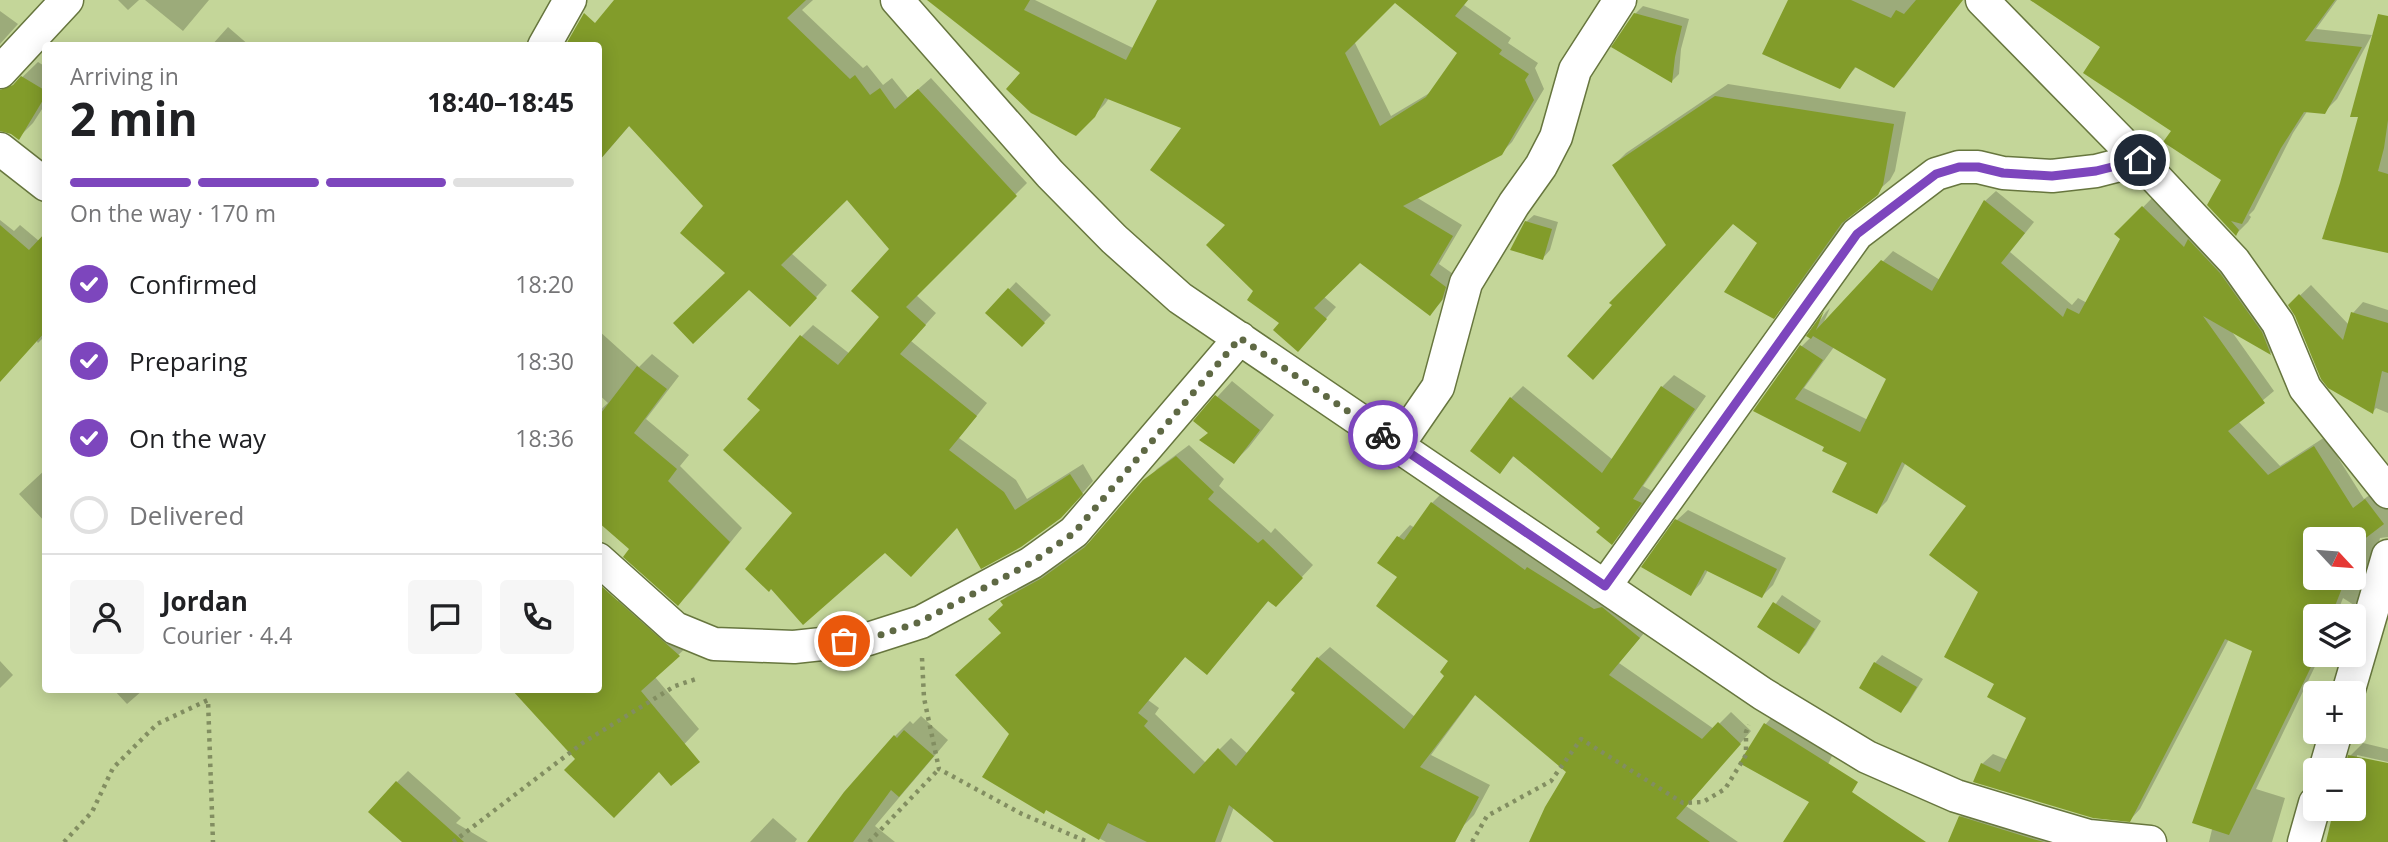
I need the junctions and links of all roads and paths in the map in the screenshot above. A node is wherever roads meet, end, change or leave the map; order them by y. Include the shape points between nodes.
1 (67, 0) edge
2 (570, 0) edge
3 (897, 0) edge
4 (1620, 0) edge
5 (1982, 0) edge
6 (546, 42) edge
7 (0, 72) edge
8 (0, 149) edge
9 (2140, 160) junction
10 (42, 182) edge
11 (1240, 338) junction
12 (1398, 445) junction
13 (2388, 492) edge
14 (2388, 556) edge
15 (602, 563) edge
16 (1605, 586) junction
17 (920, 622) junction
18 (701, 677) dead end
19 (2352, 681) edge
20 (1763, 694) junction
21 (939, 769) junction
22 (2310, 821) edge
23 (64, 842) edge
24 (213, 842) edge
25 (453, 842) edge
26 (869, 842) edge
27 (1087, 842) edge
28 (1472, 842) edge
29 (2150, 842) edge
30 (2304, 842) edge

1 - 7 street
2 - 6 street
3 - 11 street via 1114,239 1180,298
4 - 12 street via 1575,70 1556,137 1541,166 1466,283 1438,387
5 - 9 street
8 - 10 street
9 - 13 street via 2234,261 2278,323 2305,388
9 - 16 street via 2052,176 1959,167 1936,174 1857,234
11 - 12 street
11 - 17 street via 1074,533 1031,563
12 - 16 street
14 - 19 street
15 - 17 street via 675,628 714,644 794,647 868,639
16 - 20 street
17 - 21 path via 924,698
18 - 25 path via 675,686 584,742
20 - 28 path via 1746,732 1746,755 1724,789 1703,802 1683,803 1581,739 1551,781 1487,816
20 - 29 street via 1867,757 1956,796 2090,836
21 - 26 path
21 - 27 path via 1022,814
22 - 30 street
23 - 24 path via 92,812 113,768 157,724 208,700

